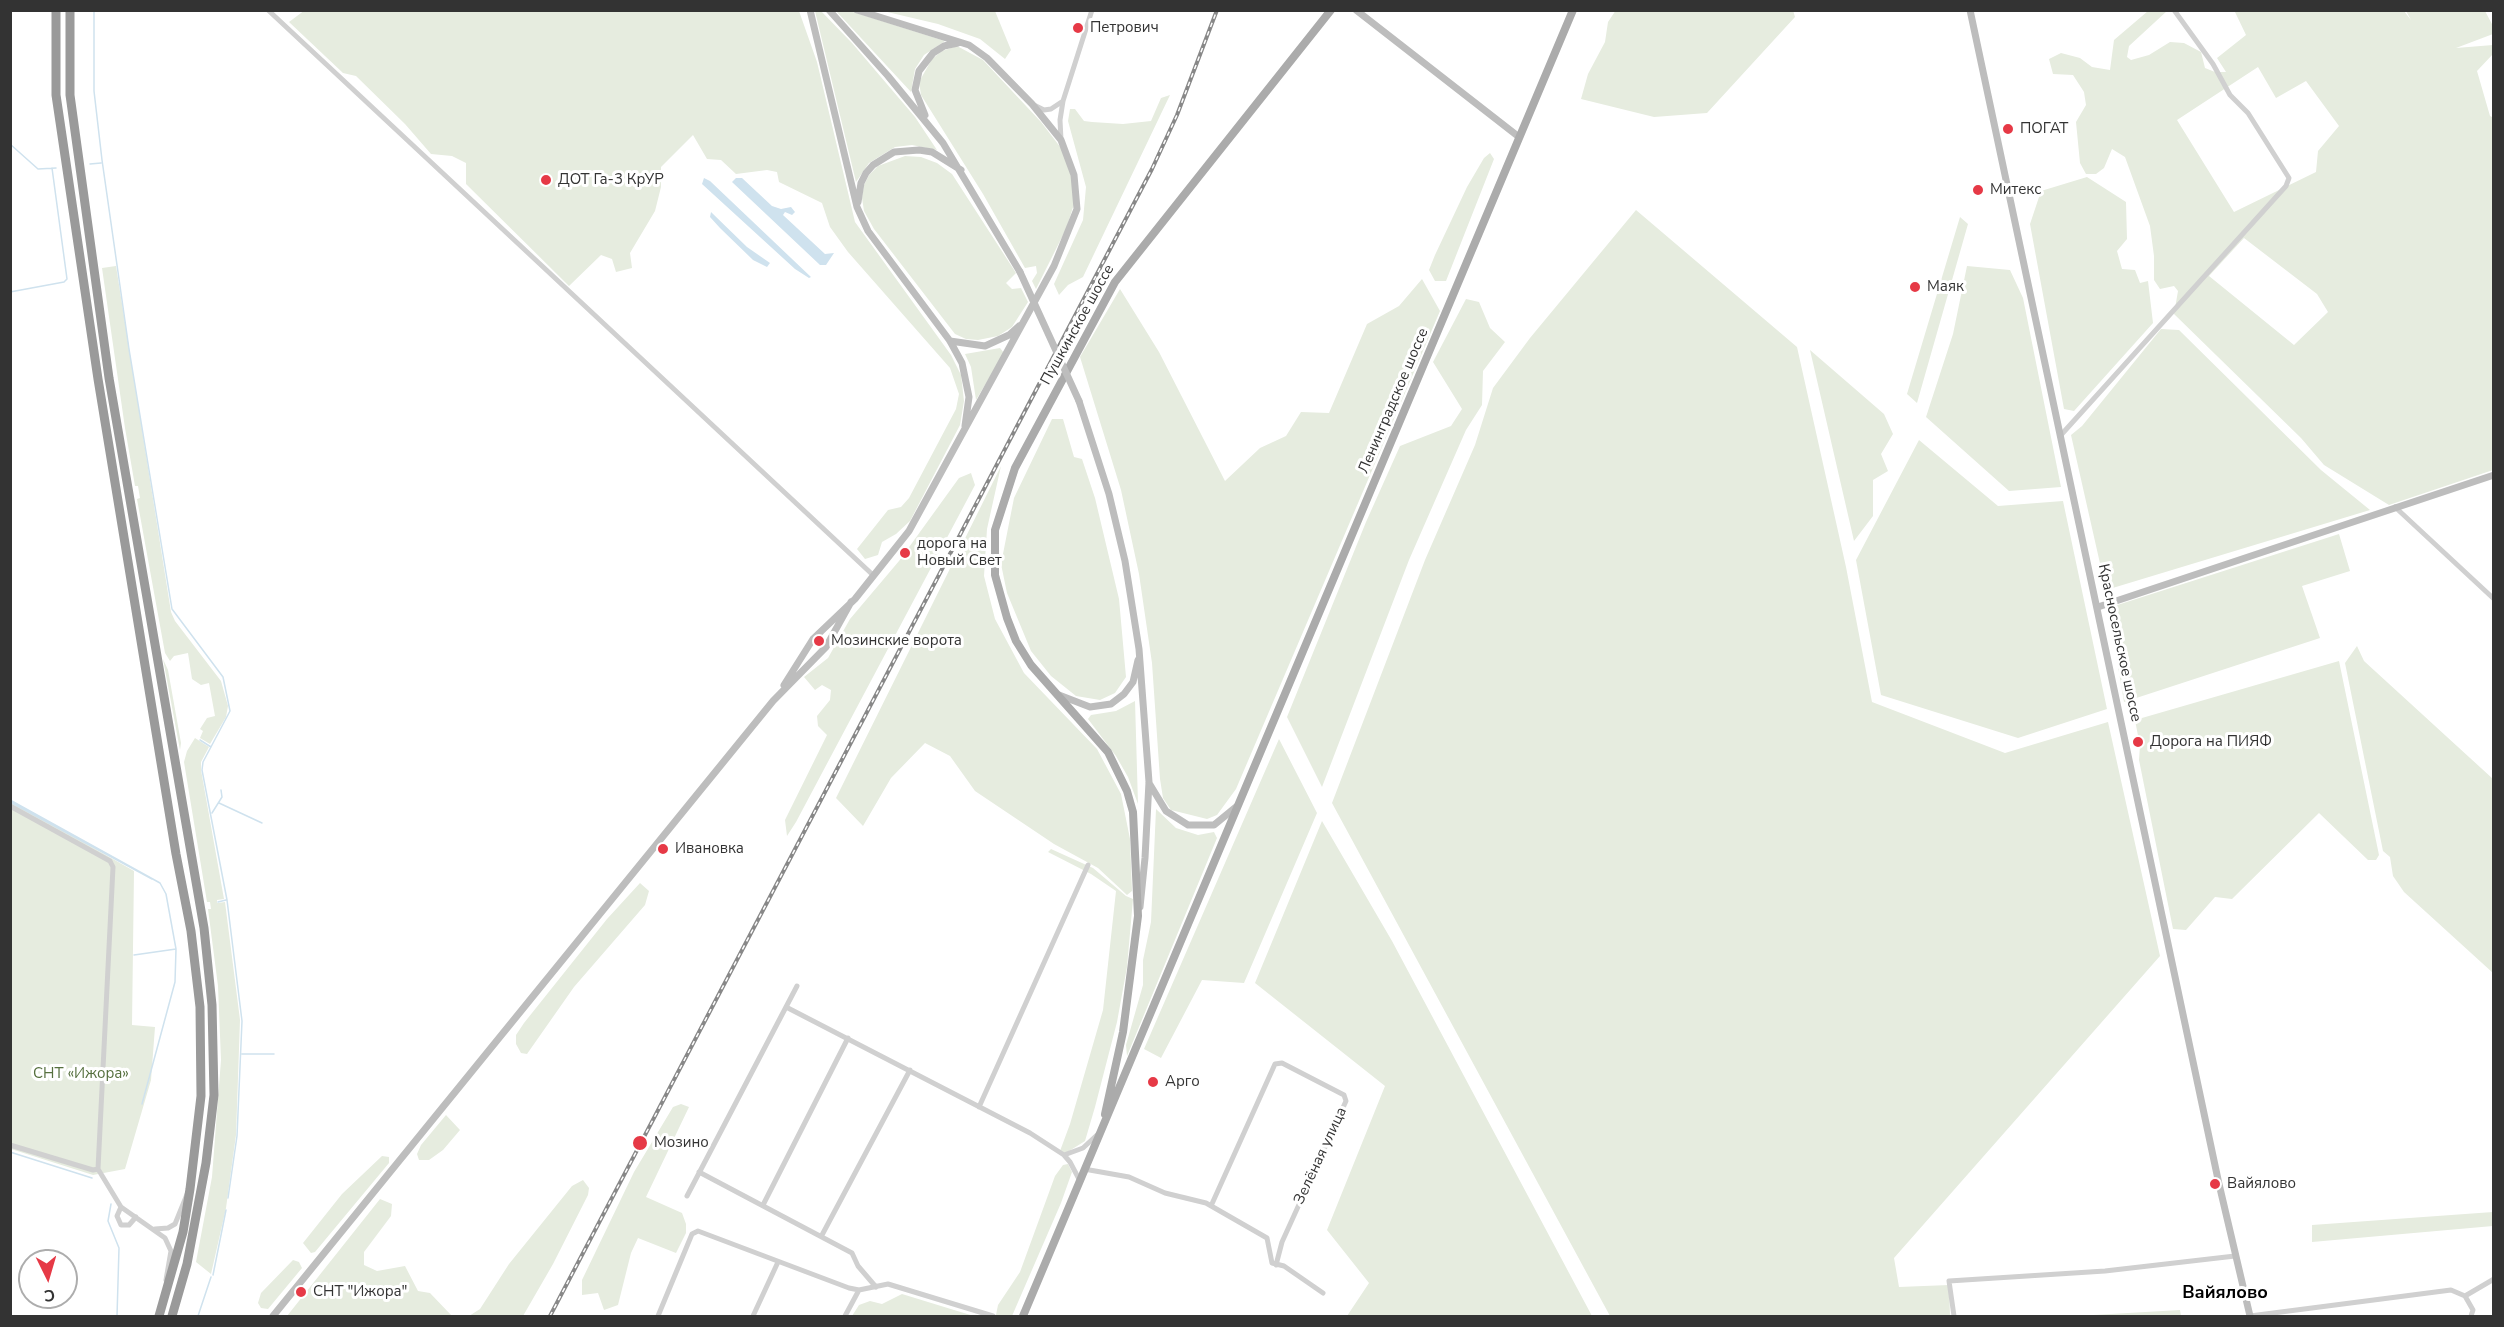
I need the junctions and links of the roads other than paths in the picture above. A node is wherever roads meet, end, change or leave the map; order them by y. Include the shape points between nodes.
1 (56, 10) edge
2 (70, 10) edge
3 (268, 10) edge
4 (810, 10) edge
5 (829, 10) edge
6 (857, 10) edge
7 (1092, 10) edge
8 (1331, 10) edge
9 (1356, 10) edge
10 (1573, 10) edge
11 (1970, 10) edge
12 (2174, 10) edge
13 (964, 43) junction
14 (1063, 101) junction
15 (1032, 104) junction
16 (928, 123) junction
17 (1519, 138) junction
18 (1061, 140) junction
19 (962, 171) junction
20 (857, 207) junction
21 (1022, 324) junction
22 (950, 341) junction
23 (2061, 435) junction
24 (960, 440) junction
25 (2493, 475) edge
26 (2395, 507) junction
27 (874, 576) junction
28 (2493, 599) edge
29 (851, 602) junction
30 (2098, 607) junction
31 (823, 627) junction
32 (832, 636) junction
33 (806, 648) junction
34 (1139, 649) junction
35 (818, 656) junction
36 (1058, 694) junction
37 (777, 696) junction
38 (1149, 782) junction
39 (1240, 802) junction
40 (10, 806) edge
41 (1088, 864) dead end
42 (1138, 916) junction
43 (797, 986) dead end
44 (786, 1007) junction
45 (848, 1038) junction
46 (910, 1070) junction
47 (979, 1107) junction
48 (1102, 1128) junction
49 (10, 1145) edge
50 (1064, 1155) junction
51 (98, 1169) junction
52 (1084, 1169) junction
53 (699, 1172) junction
54 (1080, 1181) junction
55 (190, 1189) junction
56 (687, 1196) dead end
57 (763, 1205) junction
58 (1211, 1206) junction
59 (121, 1207) junction
60 (136, 1217) junction
61 (153, 1228) junction
62 (822, 1235) junction
63 (2235, 1256) junction
64 (778, 1262) junction
65 (1276, 1265) junction
66 (2493, 1279) edge
67 (876, 1287) junction
68 (859, 1290) junction
69 (167, 1293) junction
70 (1323, 1293) dead end
71 (2465, 1296) junction
72 (2250, 1316) edge
73 (159, 1317) edge
74 (172, 1317) edge
75 (273, 1317) edge
76 (658, 1317) edge
77 (753, 1317) edge
78 (845, 1317) edge
79 (993, 1317) edge
80 (1023, 1317) edge
81 (1954, 1317) edge
82 (2471, 1317) edge

1 - 55 highway via 56,95 100,391 191,930 200,1007 201,1096
2 - 74 highway via 70,95 109,378 204,928 212,1005 214,1095 206,1163 187,1264
3 - 27 street
4 - 20 street
5 - 16 street
6 - 13 street
7 - 14 street
8 - 36 main road, Пушкинское шоссе via 1115,282 1014,468 995,530 995,575 1016,641 1031,665
9 - 17 street
10 - 17 main road, Ленинградское шоссе
11 - 23 street, Красносельское шоссе
12 - 23 street via 2230,95 2248,112 2289,178 2286,186
13 - 15 street via 987,58
13 - 16 street via 938,49 919,71 915,90
14 - 15 street via 1044,110
14 - 18 street
15 - 18 street
16 - 19 street
17 - 39 main road, Ленинградское шоссе
18 - 21 street via 1074,175 1077,209 1064,245
19 - 20 street via 932,152 894,152 866,173
19 - 34 street, bridge via 1020,272 1079,401 1117,527
20 - 22 street via 868,231
21 - 22 street via 985,346
21 - 24 street
22 - 24 street via 962,363 968,388 967,418
23 - 30 street, Красносельское шоссе
24 - 27 street via 909,531
25 - 26 street
26 - 28 street
26 - 30 street
27 - 29 street
29 - 31 street
29 - 32 street
30 - 63 street, Красносельское шоссе
31 - 32 street via 832,630
31 - 33 street
32 - 35 street
33 - 35 street via 809,655
33 - 37 street
34 - 36 street via 1132,682 1111,704 1090,708
34 - 38 street
35 - 37 street
36 - 42 main road, Пушкинское шоссе via 1108,752 1127,790 1136,834
37 - 75 street
38 - 39 street via 1166,812 1188,825 1214,825
38 - 42 street
39 - 48 main road, Ленинградское шоссе
40 - 51 street via 110,861 113,867
41 - 47 street
42 - 48 main road, Пушкинское шоссе via 1123,1032
43 - 44 street
44 - 45 street
44 - 53 street
45 - 46 street
45 - 57 street
46 - 47 street
46 - 62 street
47 - 50 street
48 - 50 street via 1083,1148
48 - 52 main road
49 - 51 street
50 - 54 street
51 - 59 street
52 - 54 main road
52 - 58 street via 1129,1177
53 - 56 street
53 - 57 street
54 - 80 main road
55 - 61 street via 175,1224
55 - 69 highway
57 - 62 street
58 - 65 street via 1267,1238 1269,1258
58 - 65 street, Зелёная улица via 1275,1064 1282,1063 1344,1095 1346,1101 1282,1242
59 - 60 street
59 - 60 street via 117,1216 121,1225 129,1225
60 - 61 street
61 - 69 street via 165,1238 171,1251
62 - 67 street via 852,1253
63 - 72 street, Красносельское шоссе
63 - 81 street via 2105,1271 1949,1281
64 - 68 street
64 - 76 street via 698,1230 692,1234
64 - 77 street
65 - 70 street via 1284,1266
66 - 71 street
67 - 68 street
67 - 79 street via 888,1284
68 - 78 street
69 - 73 highway
71 - 72 street via 2451,1290
71 - 82 street via 2473,1310

